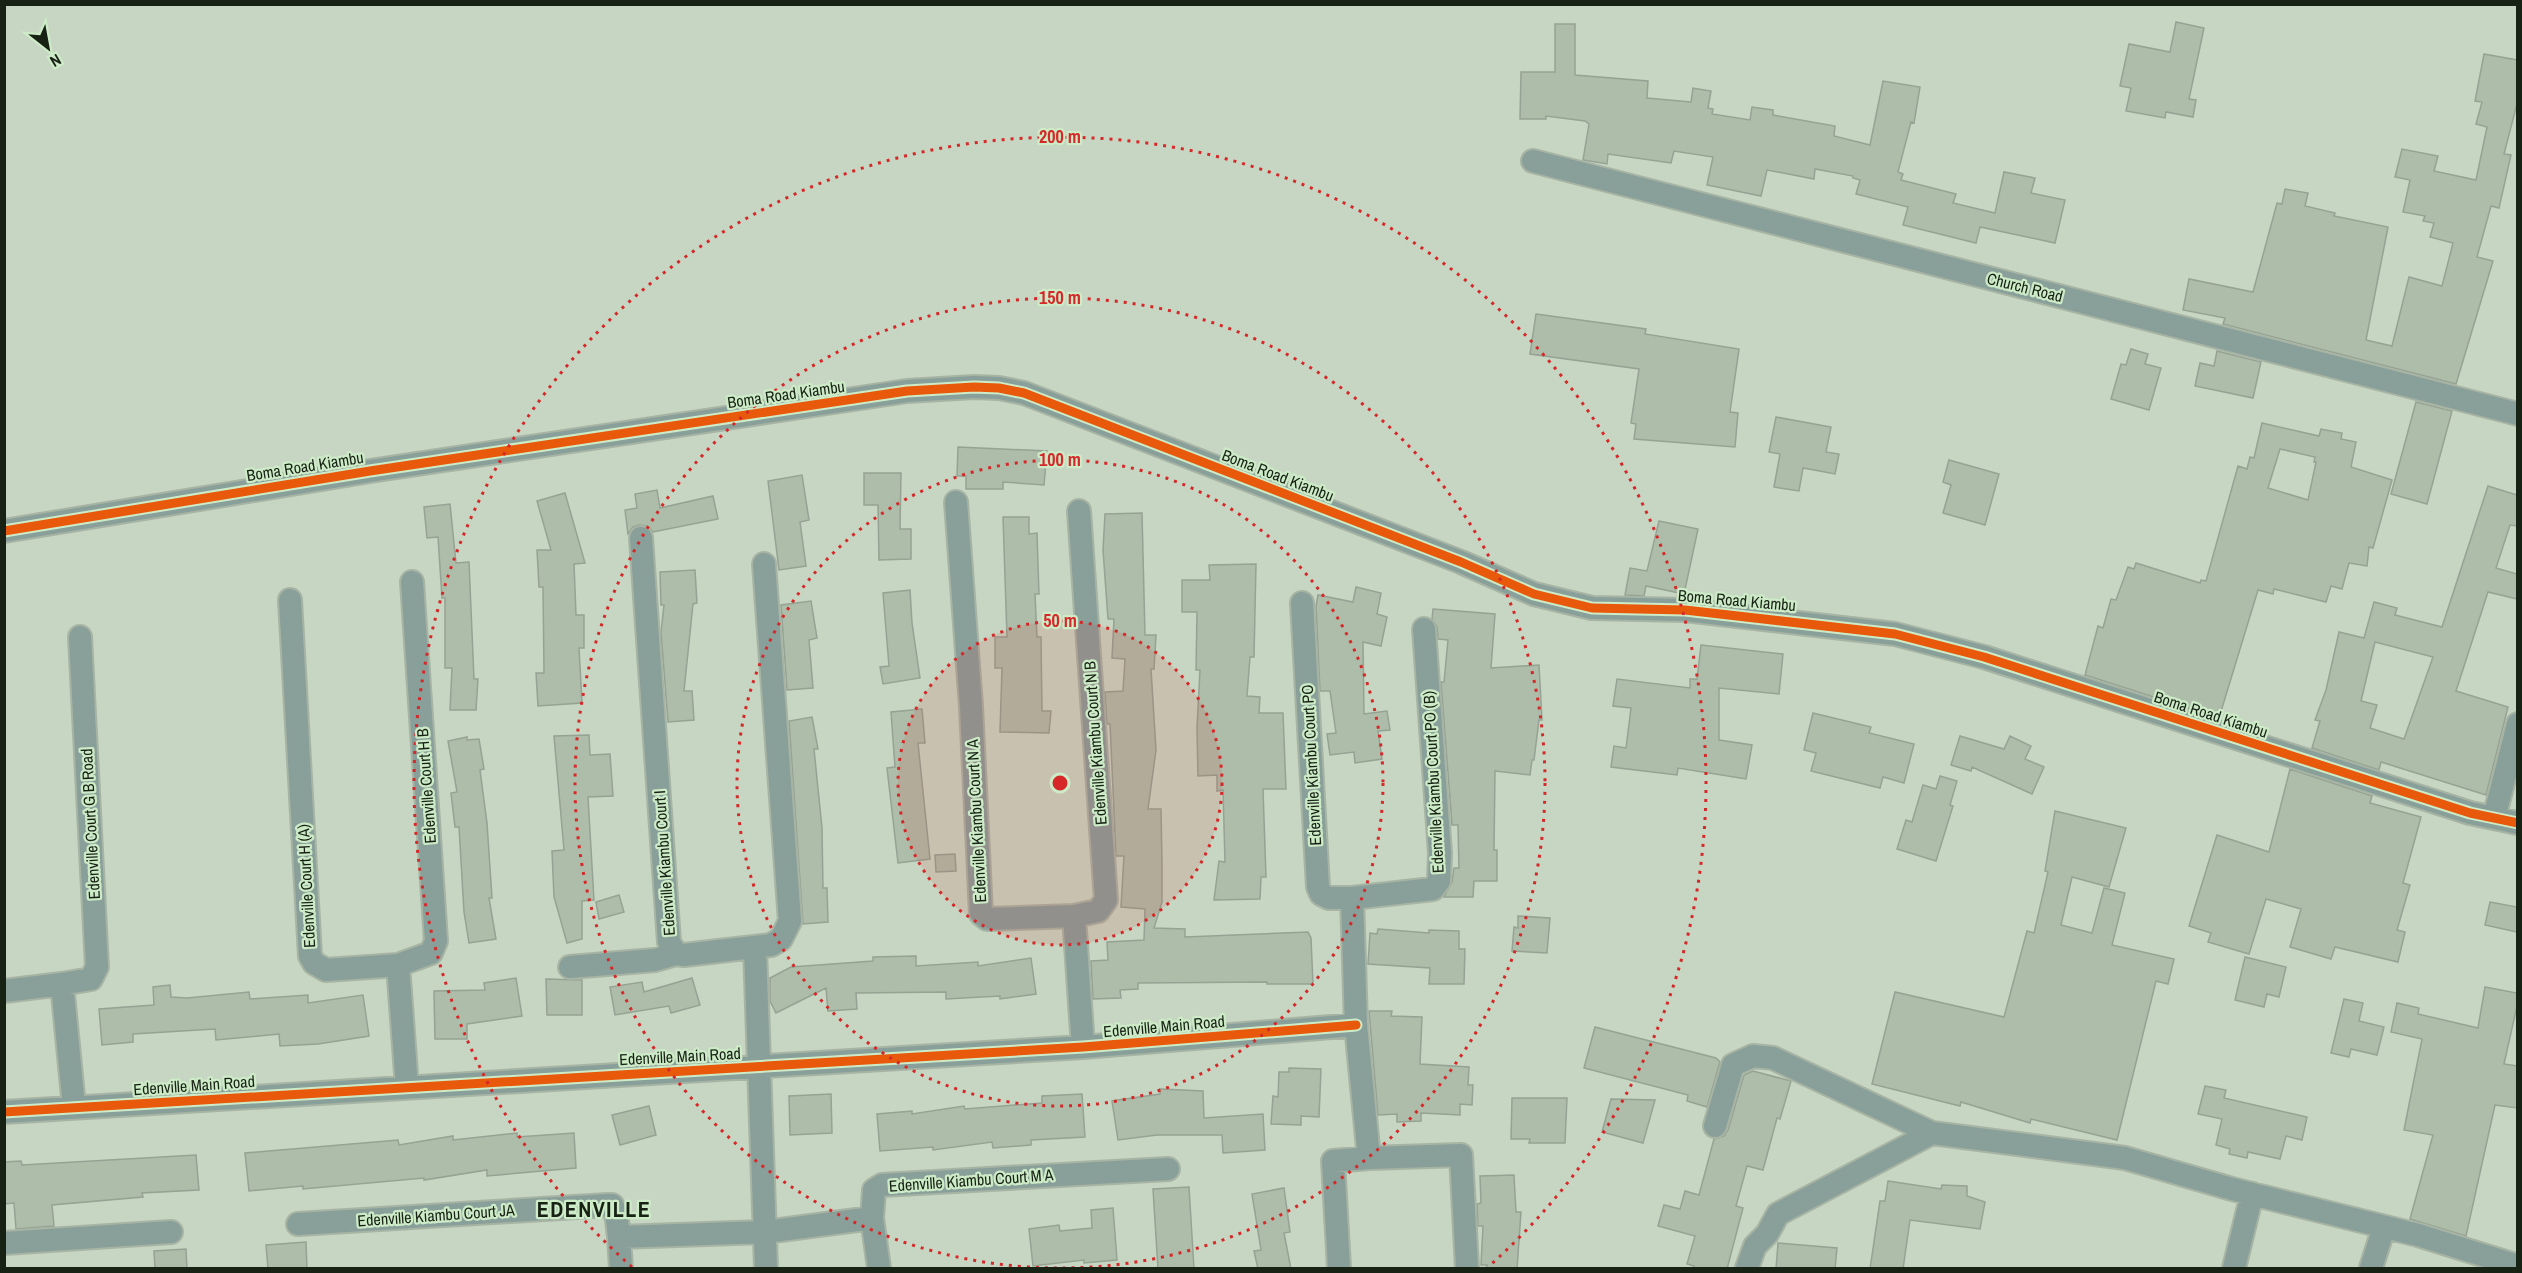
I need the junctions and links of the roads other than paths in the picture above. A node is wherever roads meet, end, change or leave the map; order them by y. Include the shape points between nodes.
1 (1533, 161) dead end
2 (2517, 414) edge
3 (956, 502) dead end
4 (1079, 511) dead end
5 (4, 531) edge
6 (641, 538) dead end
7 (764, 564) dead end
8 (412, 582) dead end
9 (290, 600) dead end
10 (1302, 603) dead end
11 (1424, 629) dead end
12 (80, 637) dead end
13 (2517, 724) edge
14 (2494, 818) junction
15 (2517, 823) edge
16 (1352, 898) junction
17 (1074, 916) junction
18 (755, 948) junction
19 (676, 954) junction
20 (398, 965) junction
21 (570, 968) dead end
22 (62, 984) junction
23 (4, 991) edge
24 (1356, 1025) junction
25 (1083, 1047) junction
26 (761, 1066) junction
27 (407, 1087) junction
28 (74, 1107) junction
29 (4, 1112) edge
30 (1715, 1126) dead end
31 (1932, 1133) junction
32 (1369, 1158) junction
33 (1168, 1169) dead end
34 (2252, 1194) junction
35 (872, 1218) junction
36 (298, 1224) dead end
37 (2384, 1227) junction
38 (171, 1232) dead end
39 (765, 1232) junction
40 (619, 1238) junction
41 (4, 1243) edge
42 (2517, 1266) edge
43 (621, 1269) edge
44 (766, 1269) edge
45 (879, 1269) edge
46 (1339, 1269) edge
47 (1467, 1269) edge
48 (1747, 1269) edge
49 (2234, 1269) edge
50 (2371, 1269) edge

1 - 2 street, Church Road
3 - 17 street, Edenville Kiambu Court N A via 981,914 987,919
4 - 17 street, Edenville Kiambu Court N B via 1106,900 1098,912
5 - 14 street, Boma Road Kiambu via 370,471 907,391 999,388 1079,414 1534,594 1593,608 1685,610 1895,634 1984,657
6 - 19 street, Edenville Kiambu Court I via 669,942
7 - 18 street, Edenville Kiambu Court I via 790,921 781,939
8 - 20 street, Edenville Court H B via 436,942 431,953
9 - 20 street, Edenville Court H (A) via 310,956 326,970
10 - 16 street, Edenville Kiambu Court PO via 1318,887 1320,894 1329,898
11 - 16 street, Edenville Kiambu Court PO (B) via 1439,881 1433,889
12 - 22 street, Edenville Court G B Road via 97,967 91,979
13 - 14 street
14 - 15 street, Boma Road Kiambu
16 - 24 street
17 - 25 street
18 - 19 street, Edenville Kiambu Court I
18 - 26 street
19 - 21 street via 655,960
20 - 27 street
22 - 23 street
22 - 28 street
24 - 25 street, Edenville Main Road
24 - 32 street
25 - 26 street, Edenville Main Road
26 - 27 street, Edenville Main Road
26 - 39 street
27 - 28 street, Edenville Main Road
28 - 29 street, Edenville Main Road
30 - 31 street via 1732,1065 1753,1056 1773,1058
31 - 34 street via 2125,1158
31 - 48 street via 1778,1214 1755,1246
32 - 46 street via 1332,1163
32 - 47 street via 1461,1155
33 - 35 street, Edenville Kiambu Court M A via 882,1185 874,1190
34 - 37 street
34 - 49 street
35 - 39 street
35 - 45 street
36 - 40 street, Edenville Kiambu Court JA via 612,1205
37 - 42 street
37 - 50 street
38 - 41 street
39 - 40 street
39 - 44 street
40 - 43 street

